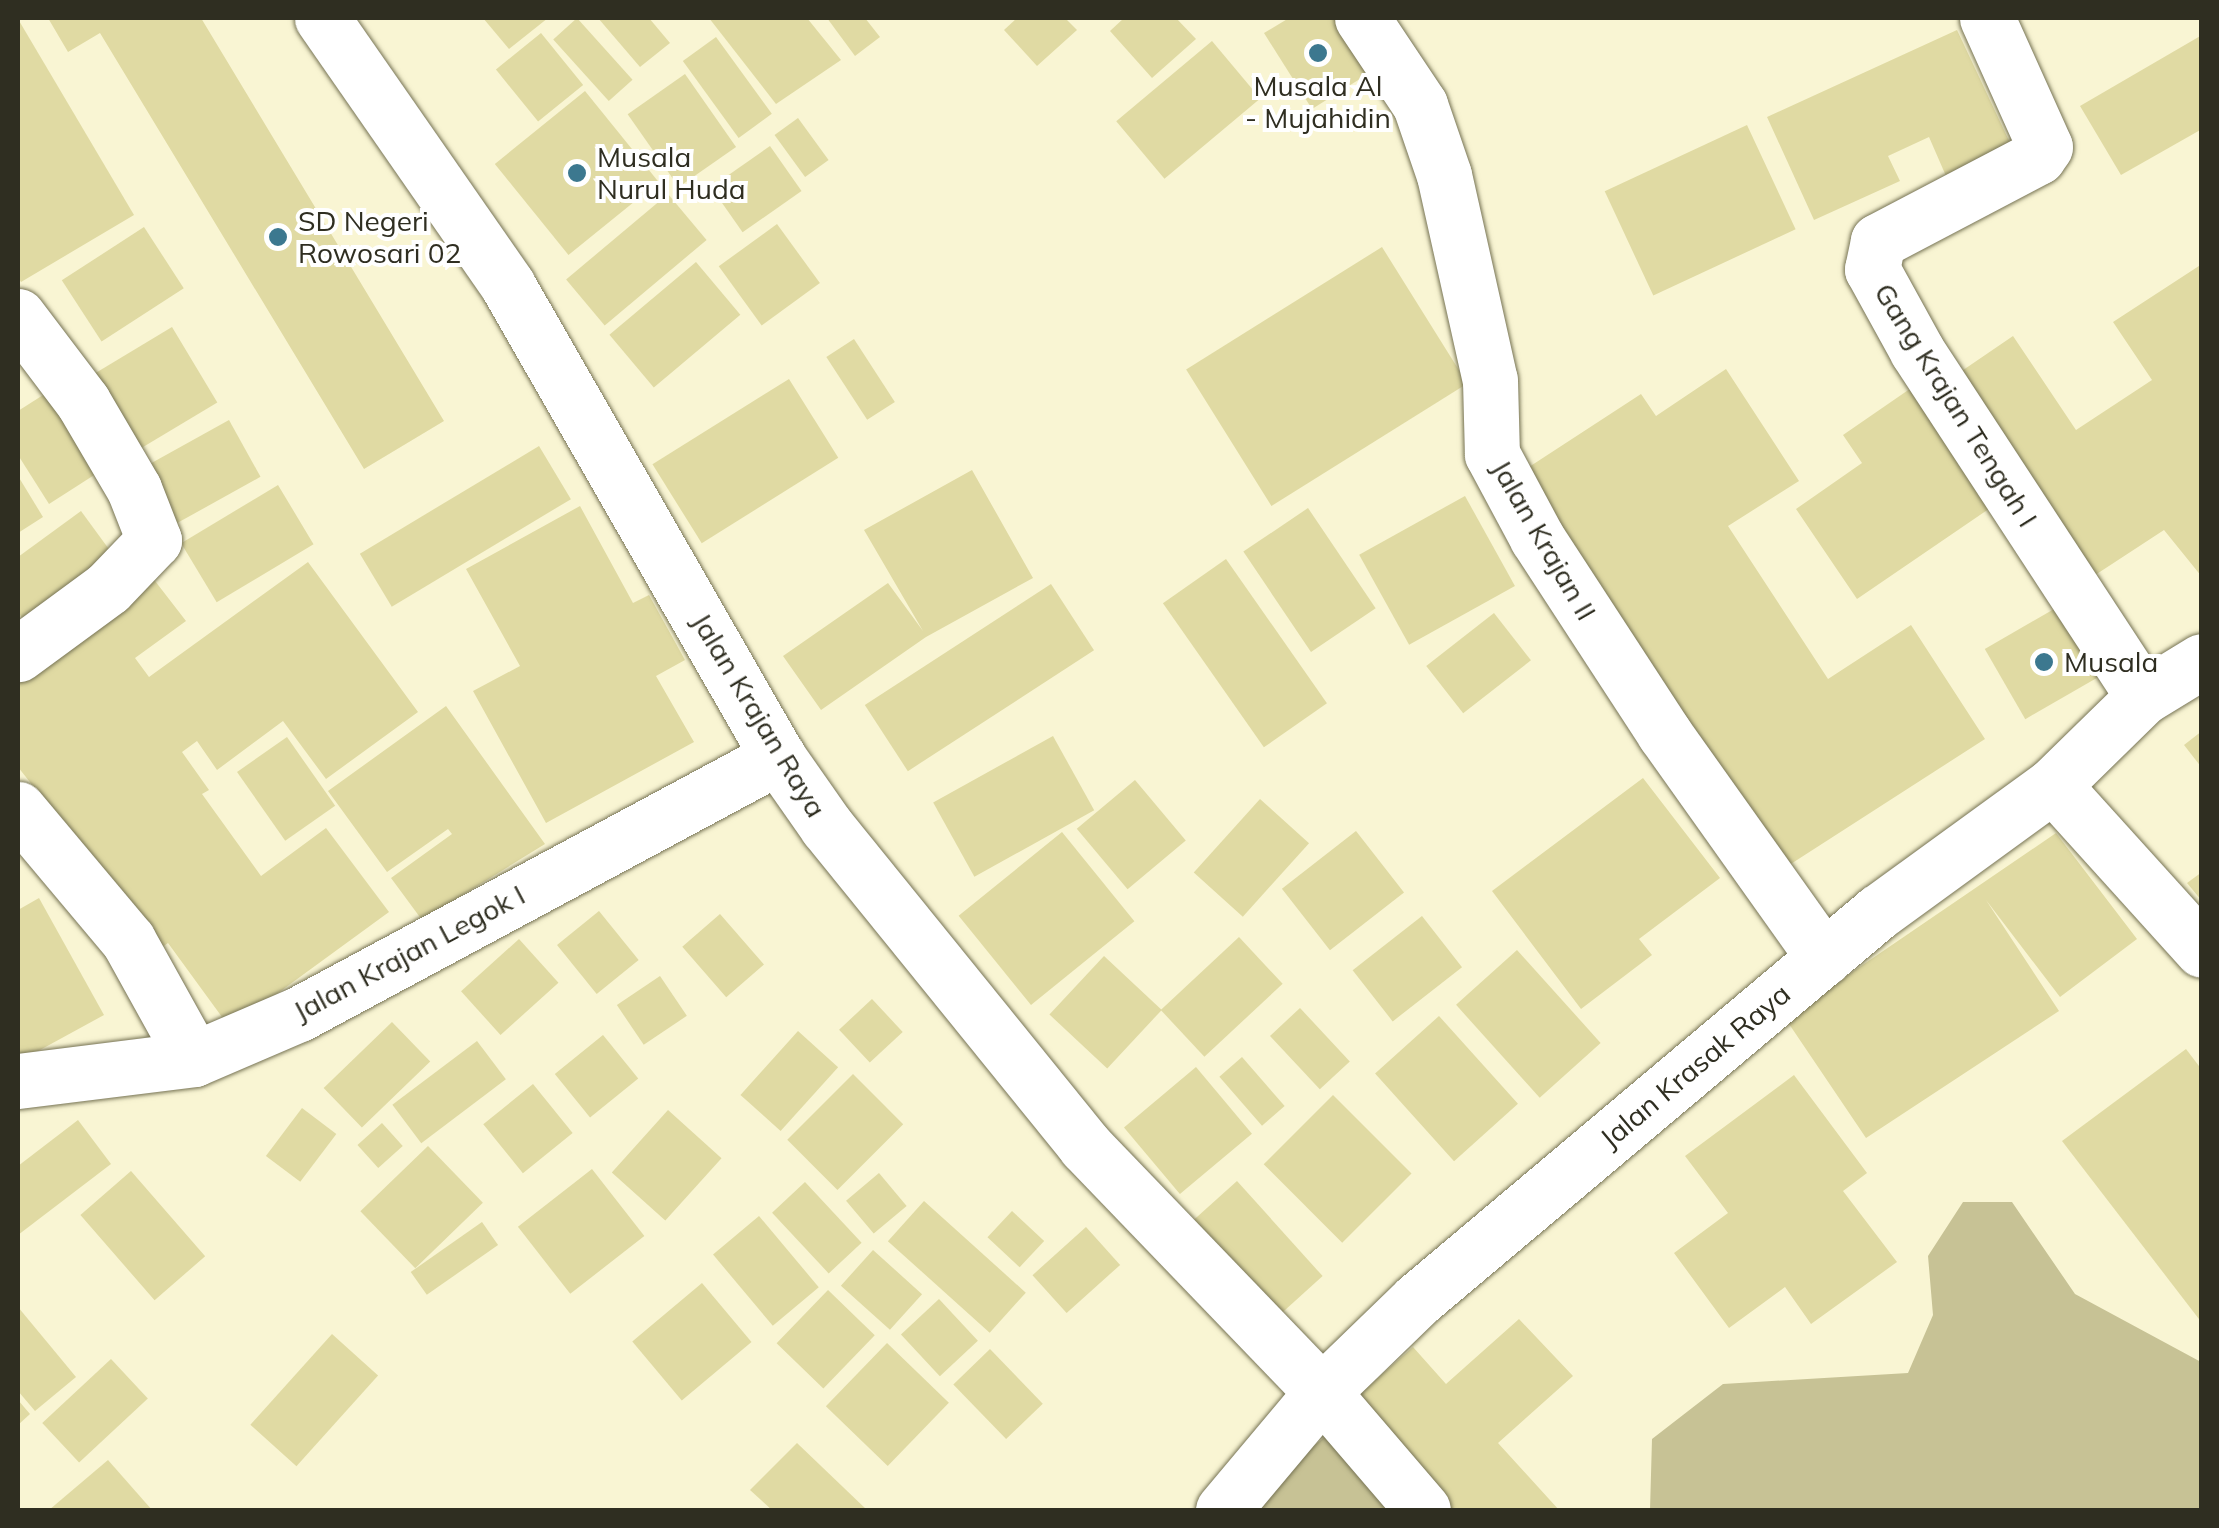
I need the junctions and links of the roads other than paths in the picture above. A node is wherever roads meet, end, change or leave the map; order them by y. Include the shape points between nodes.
1 (322, 18) edge
2 (1362, 18) edge
3 (1986, 18) edge
4 (18, 316) edge
5 (18, 654) edge
6 (2202, 661) edge
7 (2143, 696) junction
8 (778, 757) junction
9 (2053, 785) junction
10 (18, 809) edge
11 (2202, 950) edge
12 (1824, 958) junction
13 (194, 1059) junction
14 (18, 1081) edge
15 (1322, 1392) junction
16 (1223, 1510) edge
17 (1424, 1510) edge

1 - 8 street, Jalan Krajan Raya via 508,286
2 - 12 street, Jalan Krajan II via 1420,104 1444,174 1490,380 1492,454 1538,538 1664,732
3 - 7 street, Gang Krajan Tengah I via 2041,127 2043,152 1878,240 1872,269 1917,351
4 - 5 street via 83,402 134,490 154,540 108,588
6 - 7 street, Jalan Krasak Raya
7 - 9 street, Jalan Krasak Raya
8 - 13 street, Jalan Krajan Legok I via 299,1014
8 - 15 street, Jalan Krajan Raya via 904,929 1085,1146
9 - 11 street
9 - 12 street, Jalan Krasak Raya
10 - 13 street via 128,940
12 - 15 street, Jalan Krasak Raya via 1417,1300
13 - 14 street, Jalan Krajan Legok I
15 - 16 street, Jalan Krasak Raya
15 - 17 street, Jalan Krajan Raya

